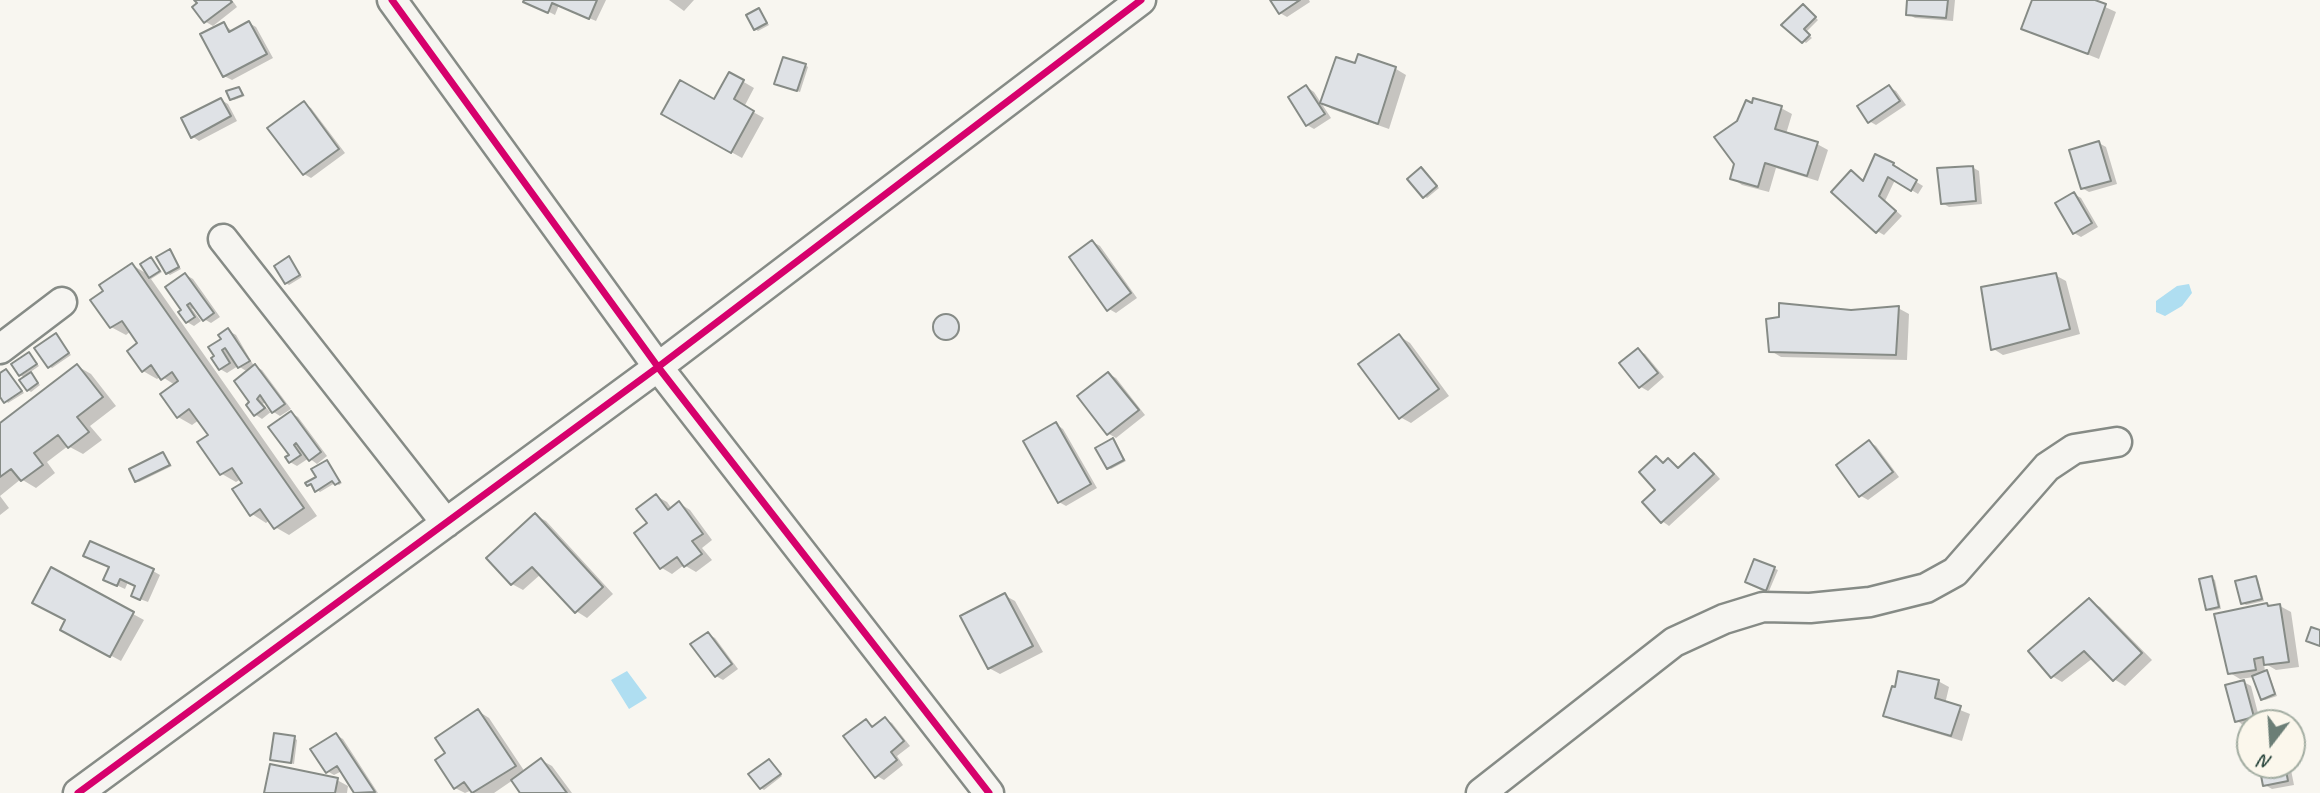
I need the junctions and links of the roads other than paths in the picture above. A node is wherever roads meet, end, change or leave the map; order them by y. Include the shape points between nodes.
1 (392, 0) edge
2 (1141, 0) edge
3 (223, 239) dead end
4 (62, 302) dead end
5 (0, 349) edge
6 (658, 367) junction
7 (2117, 442) dead end
8 (446, 523) junction
9 (78, 793) edge
10 (989, 793) edge
11 (1481, 793) edge

1 - 6 street
2 - 6 street
3 - 8 street
4 - 5 street
6 - 8 street
6 - 10 street
7 - 11 street via 2074,449 2047,467 1955,572 1926,587 1870,602 1763,607 1674,642
8 - 9 street

